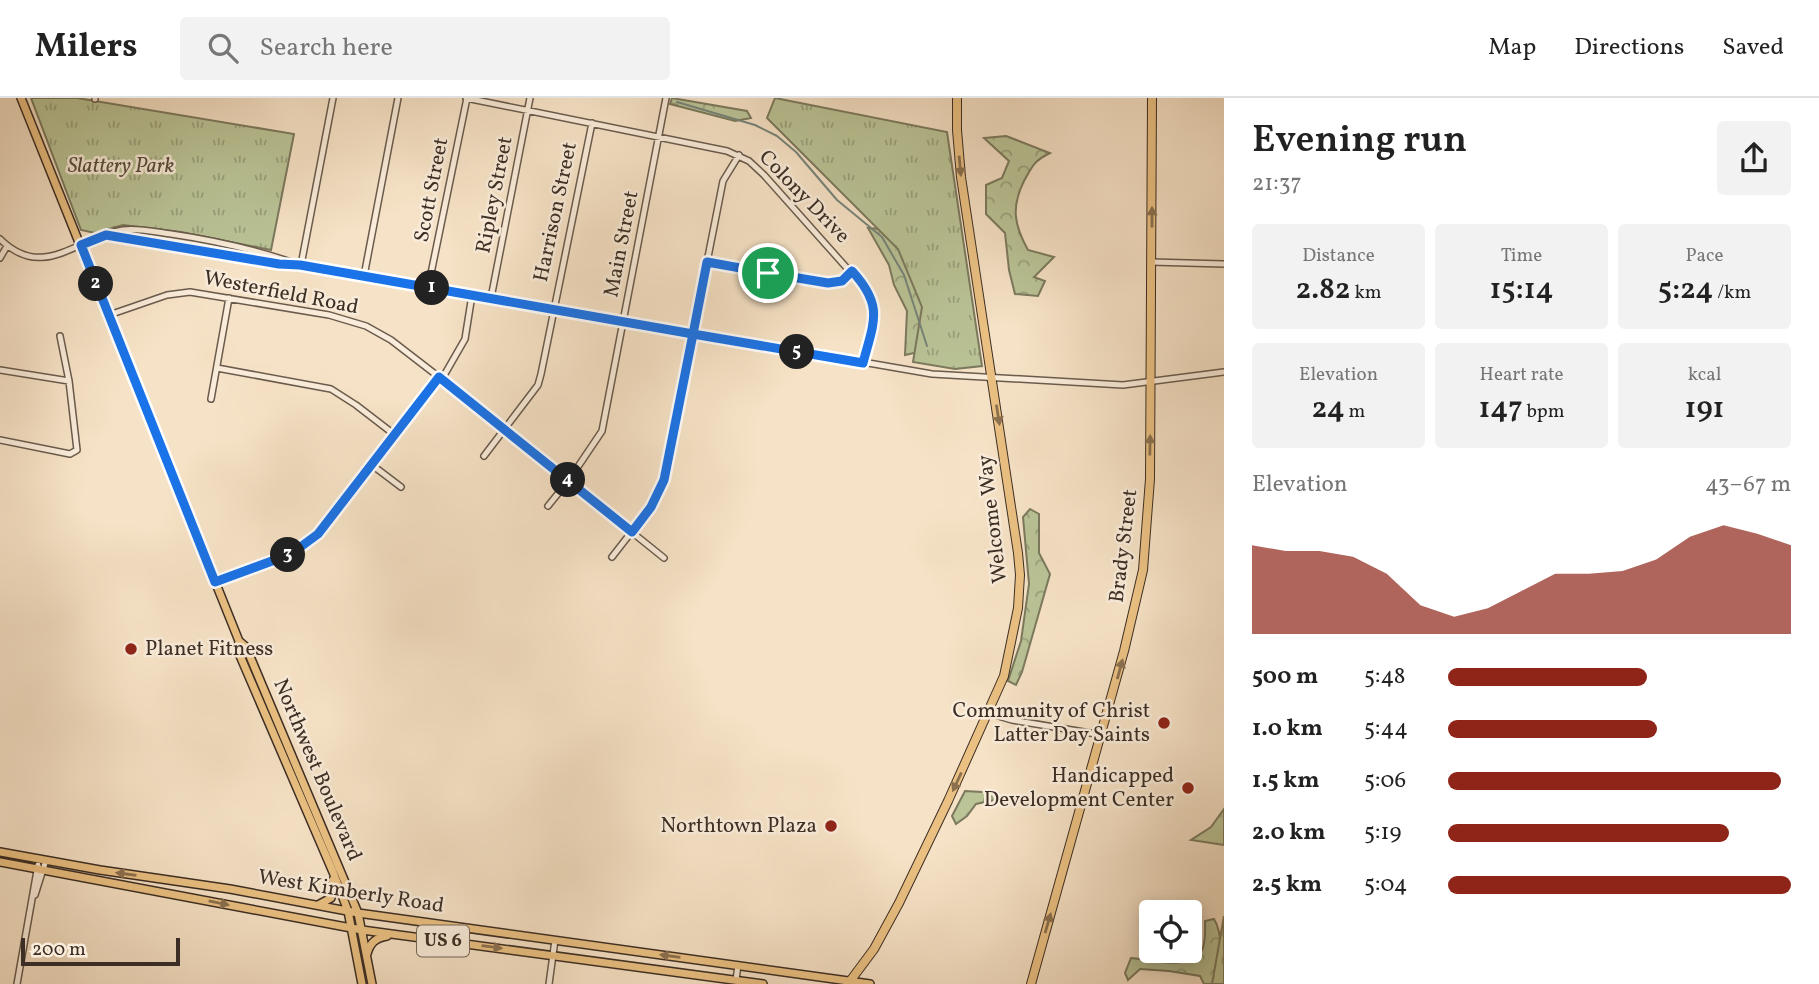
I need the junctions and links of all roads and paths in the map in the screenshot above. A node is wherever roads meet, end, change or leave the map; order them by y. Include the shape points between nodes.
1 (21, 98) edge
2 (332, 98) edge
3 (398, 98) edge
4 (466, 98) edge
5 (530, 98) edge
6 (666, 98) edge
7 (957, 98) edge
8 (1152, 98) edge
9 (527, 111) junction
10 (592, 123) junction
11 (659, 135) junction
12 (739, 155) junction
13 (106, 235) junction
14 (0, 239) edge
15 (81, 245) junction
16 (7, 246) junction
17 (0, 258) edge
18 (707, 262) junction
19 (1151, 262) junction
20 (1224, 264) edge
21 (300, 265) junction
22 (852, 271) junction
23 (365, 276) junction
24 (428, 288) junction
25 (472, 295) junction
26 (491, 298) junction
27 (229, 299) junction
28 (554, 309) junction
29 (109, 315) junction
30 (624, 321) junction
31 (693, 334) junction
32 (60, 337) dead end
33 (863, 363) junction
34 (217, 368) junction
35 (0, 370) edge
36 (1224, 372) edge
37 (441, 378) junction
38 (992, 379) junction
39 (69, 380) junction
40 (1149, 383) junction
41 (211, 399) dead end
42 (505, 429) junction
43 (395, 435) junction
44 (0, 440) edge
45 (484, 457) dead end
46 (372, 465) junction
47 (569, 481) junction
48 (401, 487) dead end
49 (548, 506) dead end
50 (632, 532) junction
51 (612, 557) dead end
52 (664, 558) dead end
53 (215, 582) junction
54 (239, 641) junction
55 (988, 713) junction
56 (1102, 735) junction
57 (0, 852) edge
58 (42, 860) junction
59 (0, 862) edge
60 (41, 870) junction
61 (333, 872) junction
62 (315, 906) junction
63 (348, 911) junction
64 (358, 913) junction
65 (351, 928) junction
66 (362, 930) junction
67 (398, 935) junction
68 (555, 940) junction
69 (367, 955) junction
70 (553, 955) junction
71 (738, 965) junction
72 (736, 980) junction
73 (850, 983) edge
74 (17, 984) edge
75 (362, 984) edge
76 (372, 984) edge
77 (549, 984) edge
78 (762, 984) edge
79 (870, 984) edge
80 (1031, 984) edge

1 - 15 main road, Northwest Boulevard
2 - 21 street
3 - 23 street
4 - 9 street, Colony Drive
4 - 24 street, Scott Street
5 - 9 street, Ripley Street
6 - 11 street, Main Street
7 -> 38 highway, Welcome Way via 961,177
19 -> 8 highway, Brady Street
9 - 10 street, Colony Drive
9 - 26 street, Ripley Street
10 - 11 street, Colony Drive
10 - 28 street, Harrison Street
11 - 12 street, Colony Drive
11 - 30 street, Main Street
12 - 18 street via 723,181
12 - 22 street, Colony Drive via 764,175
13 - 15 street
13 - 21 street
13 - 21 street via 124,230 212,240
14 - 16 street
15 - 16 street via 53,257 35,258
15 - 29 main road, Northwest Boulevard
16 - 17 street
18 - 22 street via 828,283 842,281
18 - 31 street
19 - 20 street
19 - 40 highway, Brady Street
21 - 23 street
22 - 33 street, Colony Drive via 870,294 874,309
23 - 24 street
24 - 25 street
25 - 26 street
25 - 37 street via 465,339
26 - 28 street
27 - 29 street, Westerfield Road via 190,292 167,295
27 - 34 street
27 - 37 street, Westerfield Road via 346,318 391,340
28 - 30 street
28 - 42 street, Harrison Street via 538,385
29 - 53 main road, Northwest Boulevard
30 - 31 street
30 - 47 street, Main Street via 602,431
31 - 33 street
31 - 50 street via 664,480
32 - 39 street
33 - 38 street
34 - 41 street
34 - 43 street via 331,389
35 - 39 street
36 - 40 street
37 - 42 street, Westerfield Road
37 - 43 street
38 - 40 street
38 -> 55 highway, Welcome Way via 1020,575 1011,648
39 - 44 street via 77,450 70,454
56 -> 40 highway, Brady Street via 1143,570
42 - 45 street, Harrison Street
42 - 47 street, Westerfield Road
43 - 46 street
46 - 48 street
46 - 53 street via 325,526 300,548
47 - 49 street, Main Street
47 - 50 street, Westerfield Road
50 - 51 street
50 - 52 street, Westerfield Road
53 - 54 main road, Northwest Boulevard
54 - 61 main road, Northwest Boulevard via 238,651
54 - 64 main road, Northwest Boulevard via 246,647
55 - 56 street
55 -> 73 highway, Welcome Way via 887,926
80 -> 56 highway, Brady Street
57 - 58 main road, West Kimberly Road / US 6
58 - 60 street
62 -> 58 main road, West Kimberly Road / US 6
59 - 60 main road, West Kimberly Road / US 6
60 -> 65 main road, West Kimberly Road / US 6
60 - 74 street
61 - 62 main road via 332,895
61 - 63 main road, Northwest Boulevard
62 - 63 main road, West Kimberly Road / US 6
63 - 64 main road, West Kimberly Road / US 6
63 - 65 main road
64 - 66 main road
64 - 68 main road, West Kimberly Road / US 6
65 - 66 main road, West Kimberly Road / US 6
65 - 75 main road
66 - 67 main road, West Kimberly Road / US 6
66 - 69 main road
67 - 69 main road via 375,940
67 -> 70 main road, West Kimberly Road / US 6
68 - 70 street
71 -> 68 main road, West Kimberly Road / US 6
69 - 76 main road
70 - 72 main road, West Kimberly Road / US 6
70 - 77 street
71 - 72 street
71 - 73 main road, US 6
72 - 78 main road, US 6
73 - 79 main road, US 6

